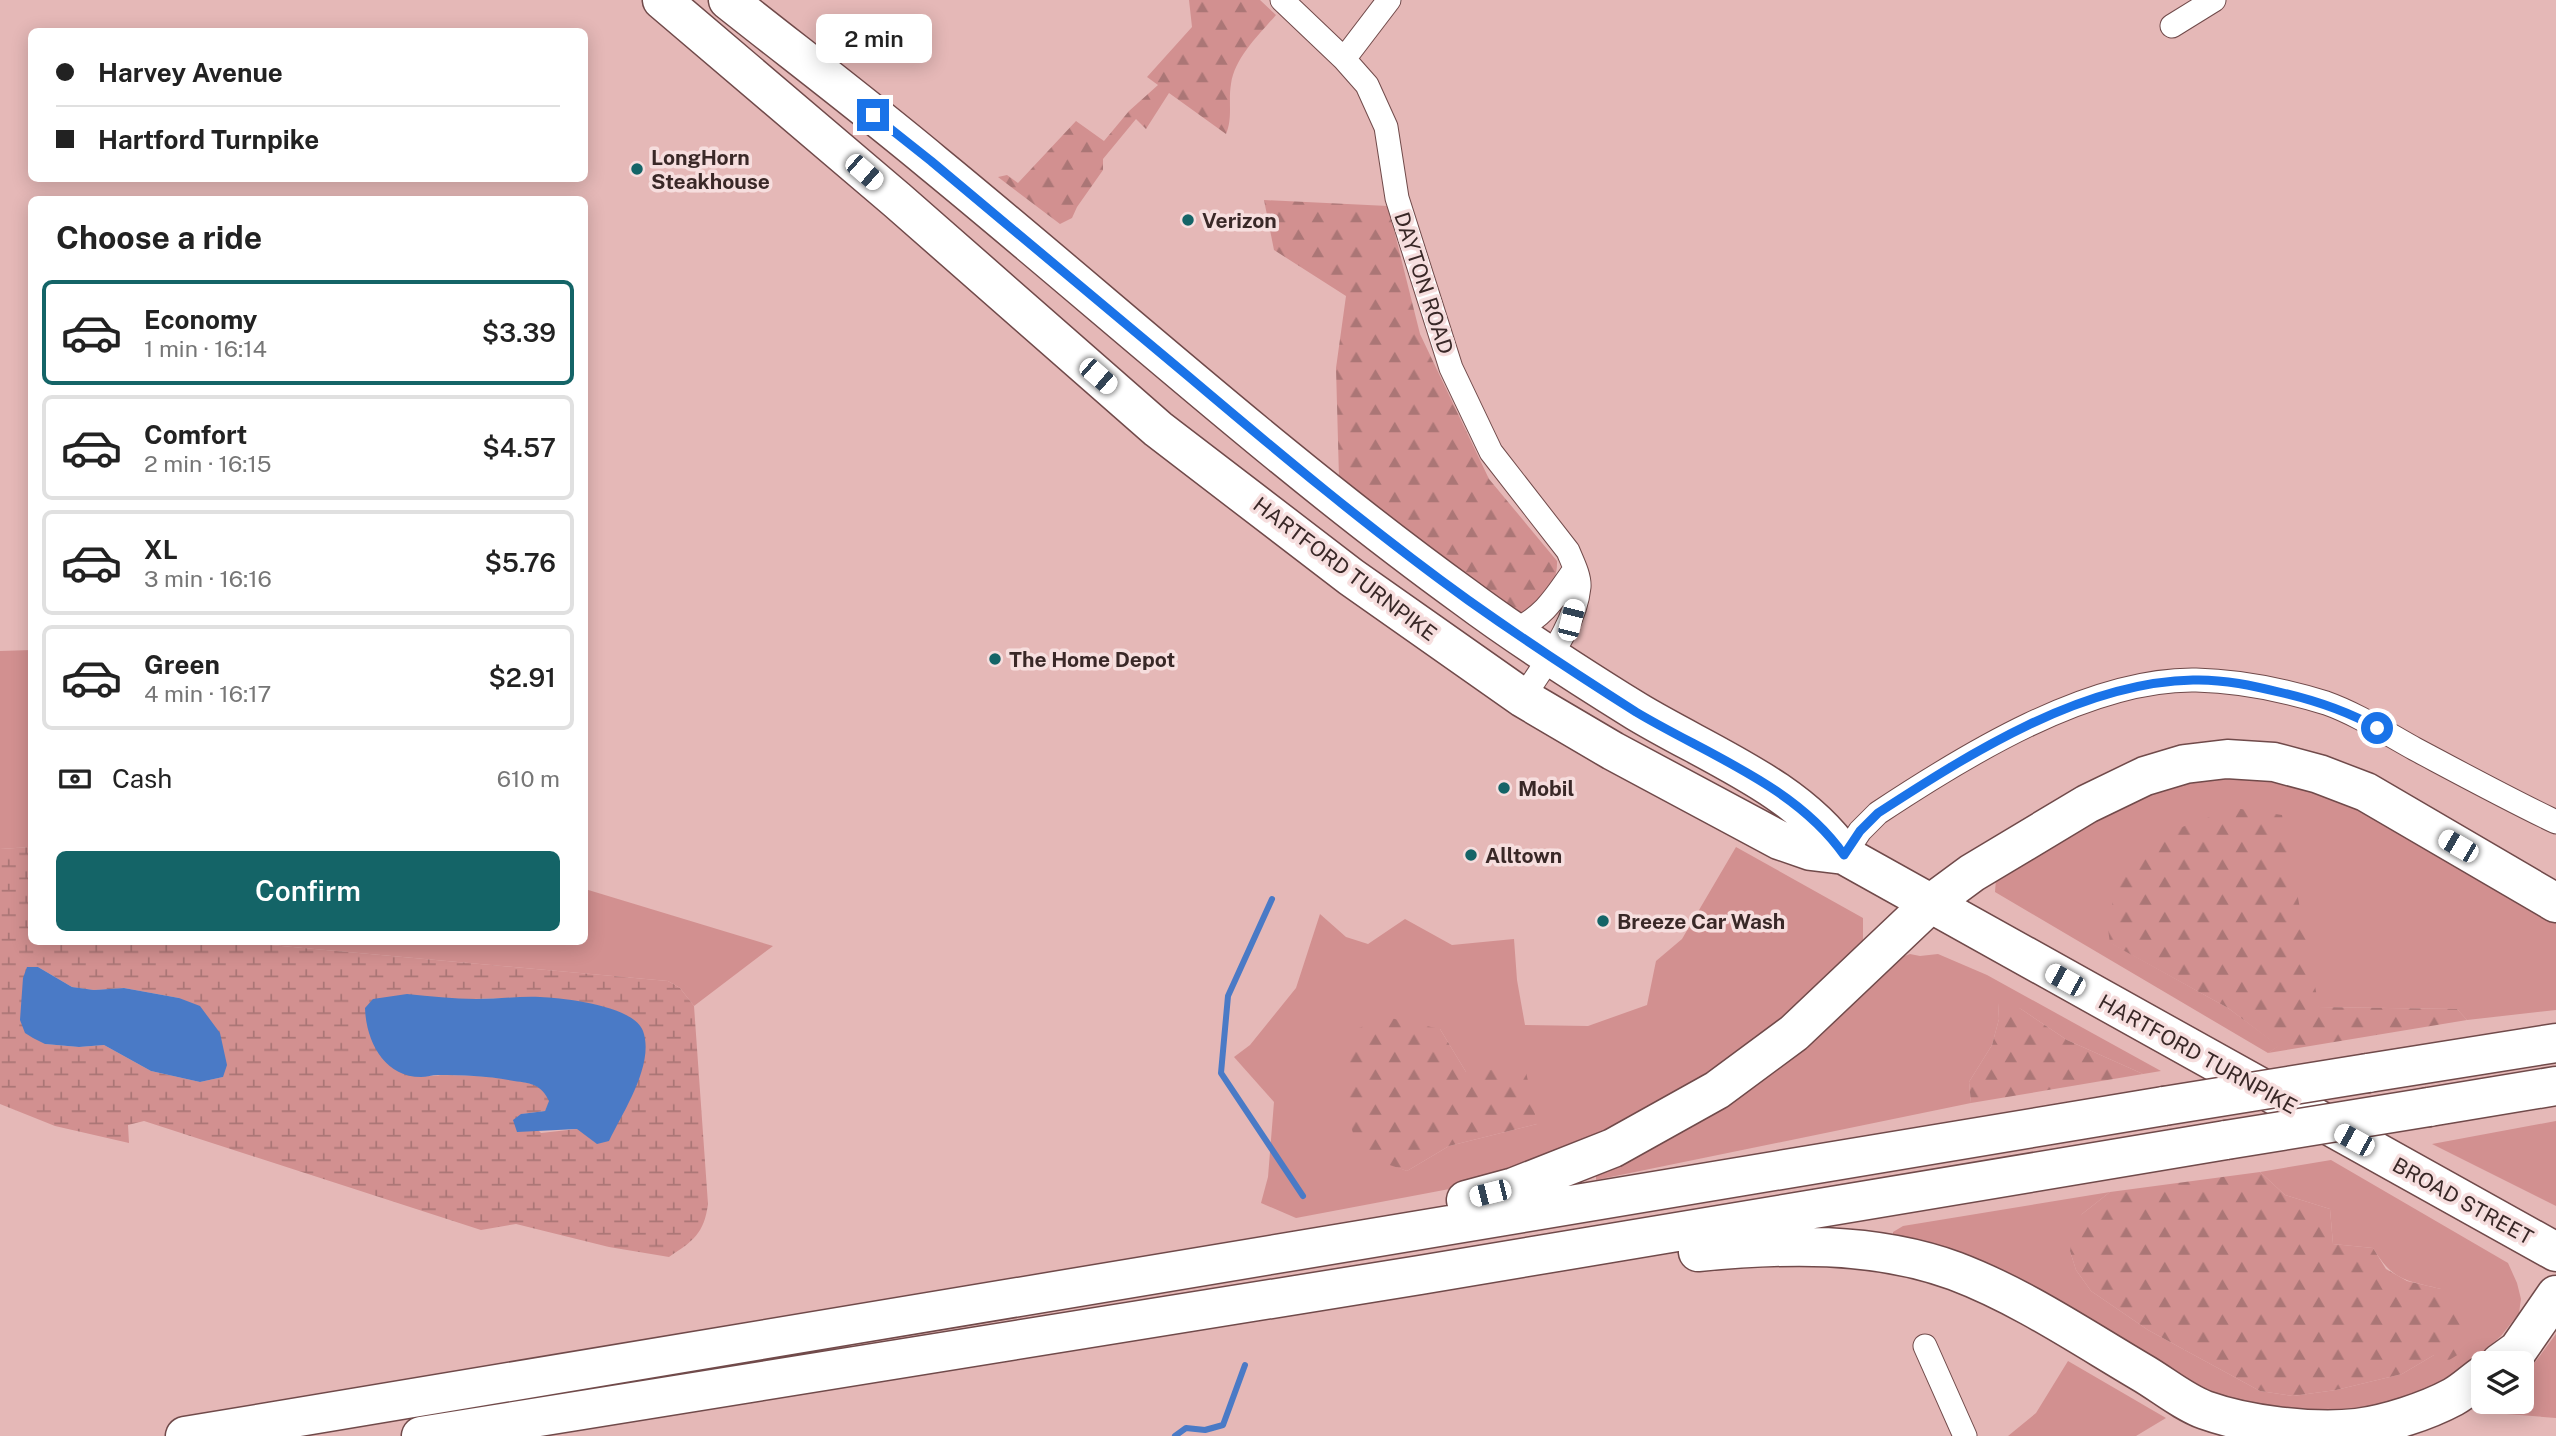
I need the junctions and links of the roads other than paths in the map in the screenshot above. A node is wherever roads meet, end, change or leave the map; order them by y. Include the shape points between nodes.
1 (662, 0) edge
2 (728, 0) edge
3 (1282, 0) edge
4 (1389, 0) edge
5 (2214, 0) edge
6 (2172, 26) dead end
7 (1344, 59) junction
8 (920, 152) junction
9 (887, 191) junction
10 (1575, 569) junction
11 (1514, 631) junction
12 (1549, 656) junction
13 (1523, 698) junction
14 (2556, 822) edge
15 (1844, 855) junction
16 (2556, 903) edge
17 (1930, 904) junction
18 (2556, 1043) edge
19 (2556, 1086) edge
20 (2333, 1129) joint
21 (2556, 1252) edge
22 (1420, 1275) junction
23 (1101, 1284) junction
24 (2556, 1295) edge
25 (1926, 1346) dead end
26 (2517, 1351) edge
27 (2471, 1384) edge
28 (185, 1436) edge
29 (421, 1436) edge
30 (1965, 1436) edge

1 - 9 highway, HARTFORD TURNPIKE
2 - 8 highway, HARTFORD TURNPIKE
3 - 7 street, DAYTON ROAD
4 - 7 street
5 - 6 street
7 - 10 street, DAYTON ROAD via 1367,85 1386,127 1397,198 1451,368 1491,452 1568,551
8 - 9 highway
8 - 11 highway, HARTFORD TURNPIKE via 1301,472
9 - 13 highway, HARTFORD TURNPIKE via 1158,429 1351,577
10 - 11 street via 1534,621
10 - 12 street, DAYTON ROAD via 1580,584 1571,620
11 - 12 highway, HARTFORD TURNPIKE
12 - 13 street, DAYTON ROAD
12 - 15 highway, HARTFORD TURNPIKE via 1789,800 1824,830
13 - 15 highway, HARTFORD TURNPIKE via 1763,832 1811,851
14 - 15 street via 2326,704 2246,684 2194,680 2104,696 2031,722 1878,813
15 - 17 highway, HARTFORD TURNPIKE
16 - 17 highway via 2366,792 2274,762 2227,759 2185,764 2145,776 2087,804 1972,873
17 - 20 highway, HARTFORD TURNPIKE
17 - 23 highway via 1794,1033 1717,1090 1613,1149 1514,1187 1421,1211 1268,1238
18 - 23 highway, bridge
19 - 22 highway, bridge
20 - 21 highway, BROAD STREET
22 - 27 highway via 1756,1247 1835,1247 1913,1259 2011,1294 2203,1409 2240,1420 2298,1428 2358,1428 2427,1409
22 - 29 highway
23 - 28 highway
24 - 26 highway
25 - 30 street

